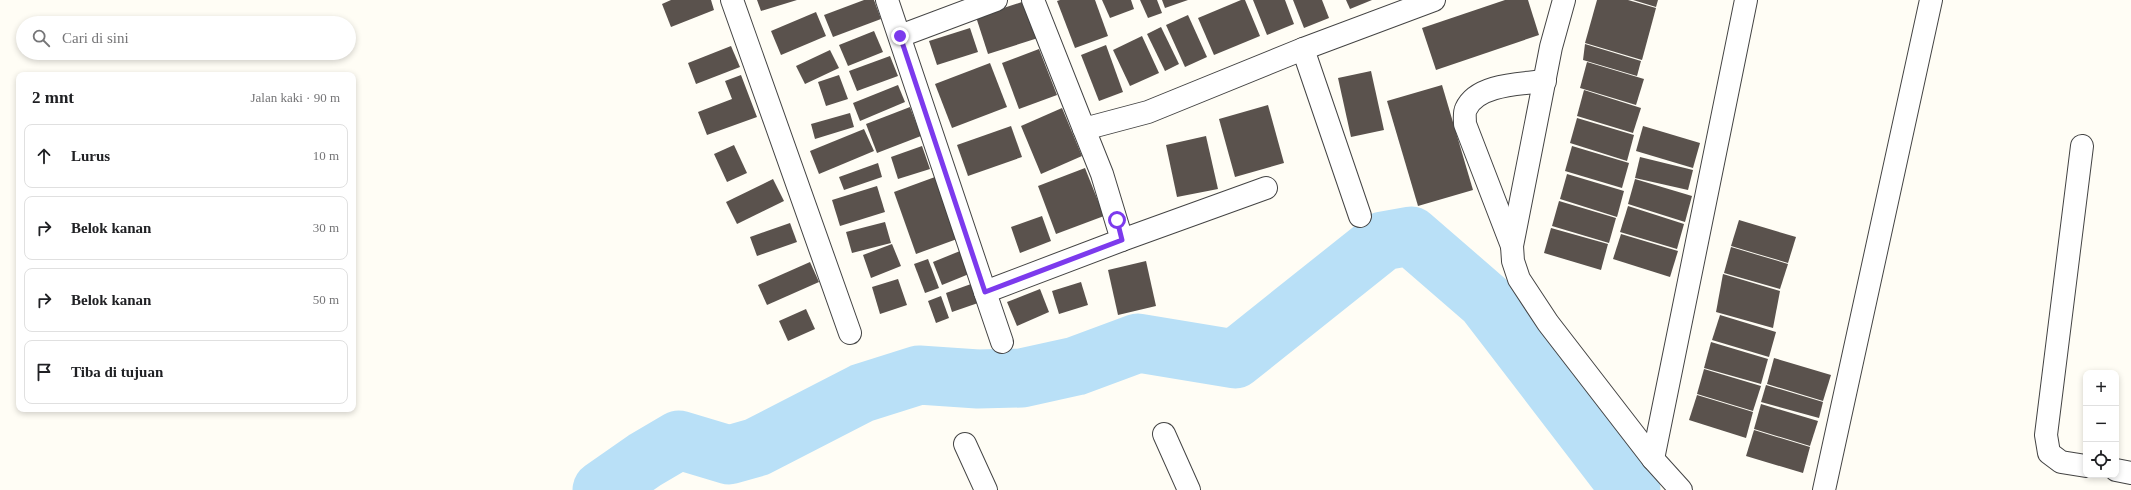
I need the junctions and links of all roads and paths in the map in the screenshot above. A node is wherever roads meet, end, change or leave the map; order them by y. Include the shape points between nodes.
1 (732, 0) edge
2 (888, 0) edge
3 (996, 0) edge
4 (1033, 0) edge
5 (1434, 0) edge
6 (1564, 0) edge
7 (1746, 0) edge
8 (1931, 0) edge
9 (900, 36) junction
10 (1303, 49) junction
11 (1545, 81) junction
12 (1084, 129) junction
13 (2082, 146) dead end
14 (1266, 188) dead end
15 (1360, 216) dead end
16 (1122, 240) junction
17 (1512, 246) junction
18 (985, 292) junction
19 (850, 333) dead end
20 (1002, 342) dead end
21 (1164, 434) dead end
22 (966, 444) dead end
23 (1653, 459) junction
24 (2083, 466) edge
25 (2119, 470) edge
26 (2131, 472) edge
27 (986, 490) edge
28 (1188, 490) edge
29 (1681, 490) edge
30 (1824, 490) edge

1 - 19 street
2 - 9 street
3 - 9 street
4 - 12 street
5 - 10 street
6 - 11 street
7 - 23 street
8 - 30 street
9 - 18 street
10 - 12 street via 1148,112
10 - 15 street
11 - 17 street
11 - 17 street via 1486,90 1473,98 1466,110 1465,124
12 - 16 street via 1102,174
13 - 24 street via 2046,434 2049,452 2060,462
14 - 16 street
16 - 18 street
17 - 23 street via 1513,261 1519,279 1583,370
18 - 20 street
21 - 28 street
22 - 27 street
23 - 29 street
25 - 26 street

